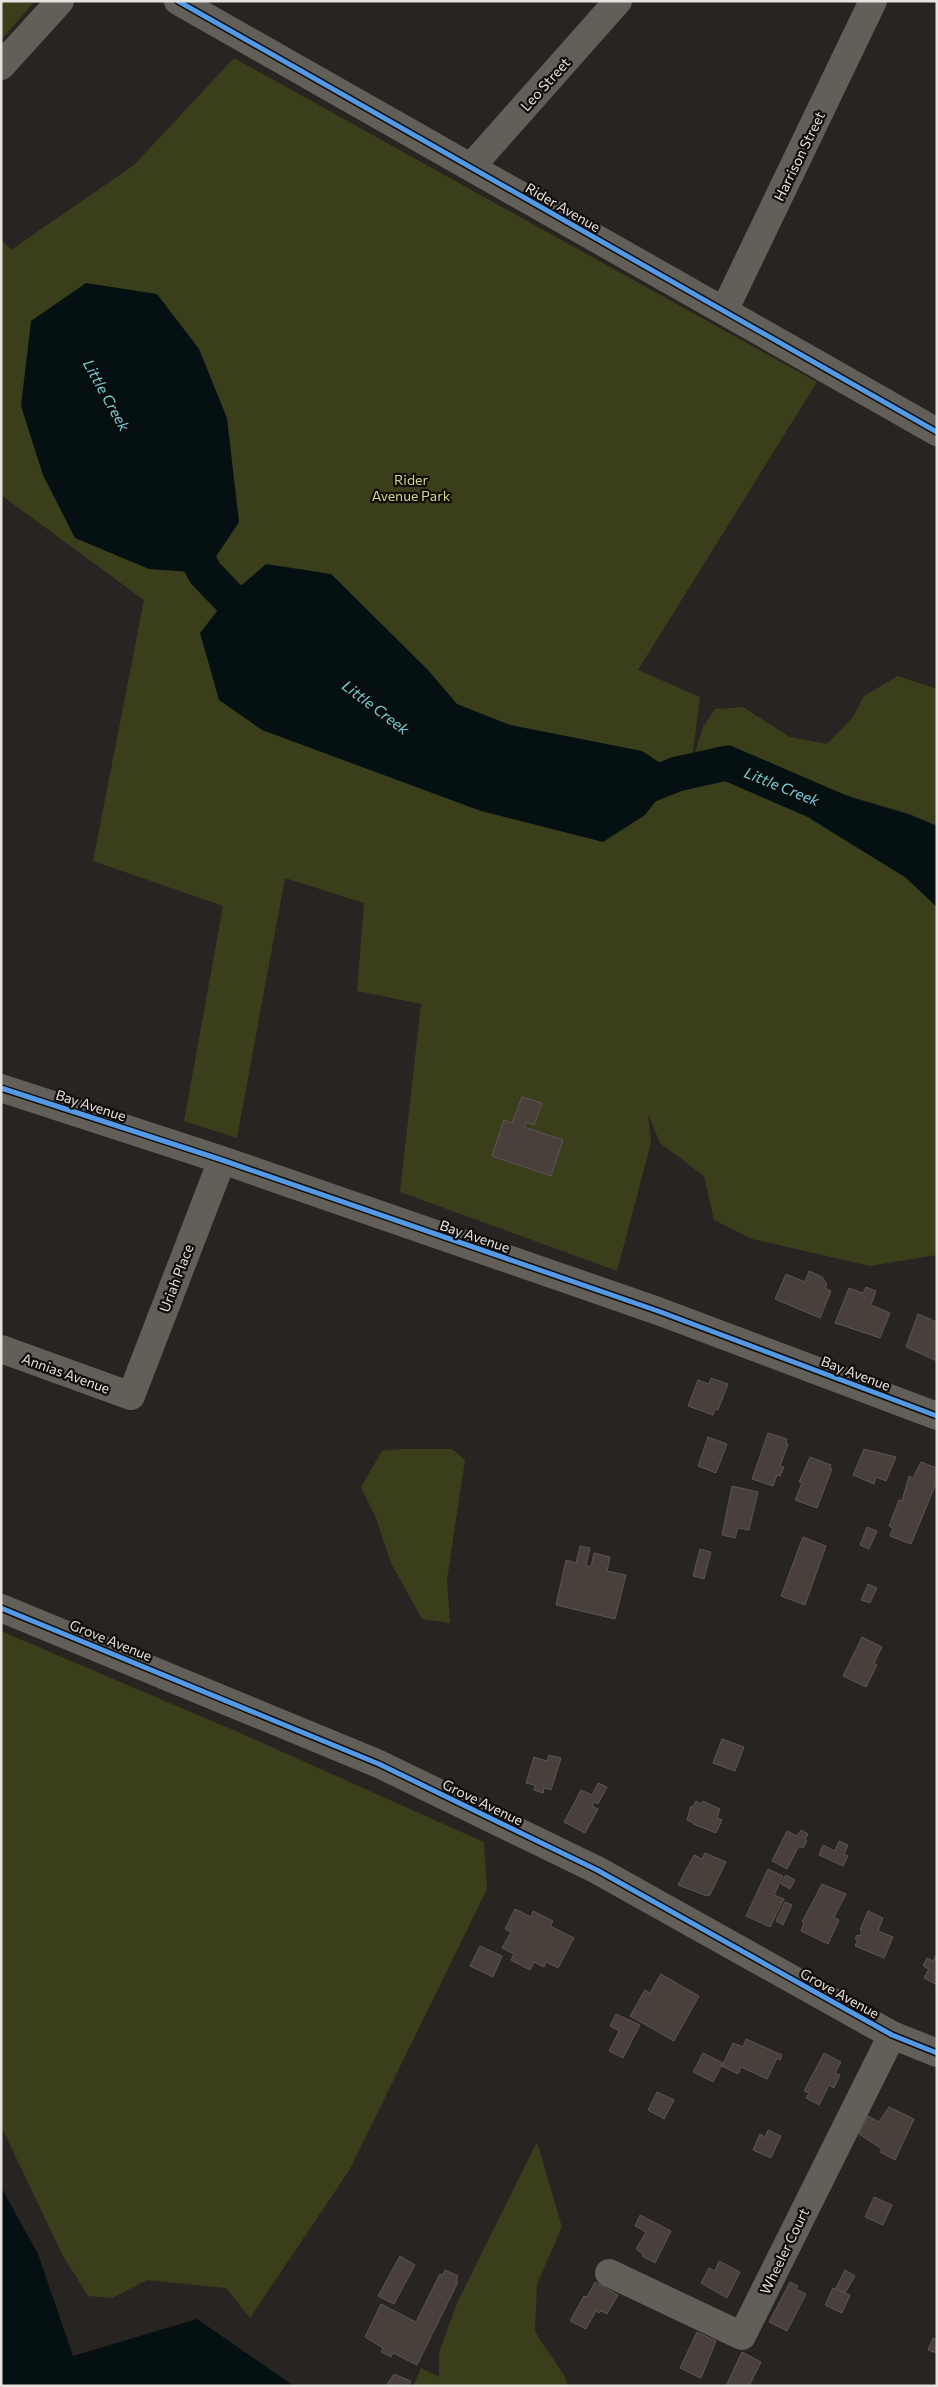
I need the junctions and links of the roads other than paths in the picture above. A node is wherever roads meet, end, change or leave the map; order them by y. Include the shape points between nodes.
1 (60, 1) edge
2 (178, 1) edge
3 (618, 1) edge
4 (873, 1) edge
5 (1, 66) edge
6 (471, 167) junction
7 (724, 311) junction
8 (937, 432) edge
9 (1, 1088) edge
10 (222, 1160) junction
11 (1, 1349) edge
12 (131, 1396) joint
13 (937, 1416) edge
14 (1, 1608) edge
15 (892, 2035) junction
16 (937, 2053) edge
17 (609, 2273) dead end

1 - 5 street
2 - 6 street, Rider Avenue
3 - 6 street, Leo Street
4 - 7 street, Harrison Street
6 - 7 street, Rider Avenue
7 - 8 street, Rider Avenue
9 - 10 street, Bay Avenue
10 - 12 street, Uriah Place
10 - 13 street, Bay Avenue via 658,1311
11 - 12 street, Annias Avenue
14 - 15 street, Grove Avenue via 379,1764 597,1870
15 - 16 street, Grove Avenue
15 - 17 street, Wheeler Court via 742,2336

